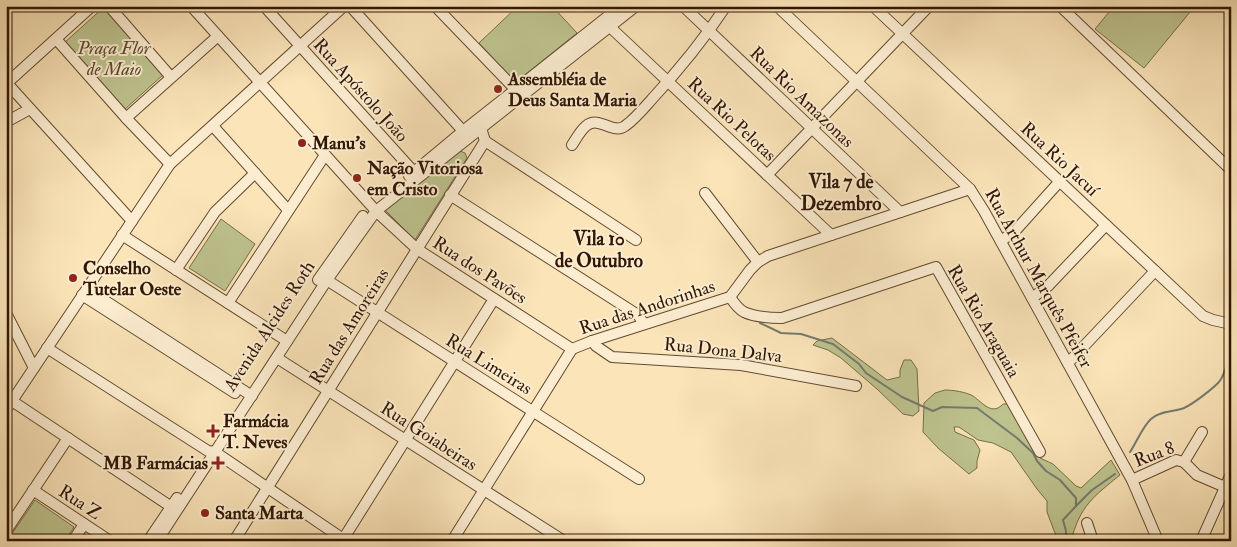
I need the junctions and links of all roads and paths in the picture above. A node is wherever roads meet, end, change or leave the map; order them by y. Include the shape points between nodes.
1 (92, 6) edge
2 (109, 6) edge
3 (190, 6) edge
4 (264, 6) edge
5 (344, 6) edge
6 (350, 6) edge
7 (435, 6) edge
8 (622, 6) edge
9 (636, 6) edge
10 (683, 6) edge
11 (726, 6) edge
12 (777, 6) edge
13 (873, 6) edge
14 (929, 6) edge
15 (1060, 6) edge
16 (610, 27) junction
17 (709, 31) junction
18 (902, 33) junction
19 (218, 36) junction
20 (56, 40) junction
21 (300, 46) junction
22 (171, 77) junction
23 (856, 81) junction
24 (668, 82) junction
25 (7, 83) edge
26 (260, 83) junction
27 (516, 90) junction
28 (30, 109) junction
29 (126, 118) junction
30 (6, 122) edge
31 (478, 125) junction
32 (213, 126) junction
33 (811, 128) junction
34 (463, 131) junction
35 (485, 141) junction
36 (461, 144) junction
37 (572, 145) dead end
38 (325, 155) junction
39 (475, 157) junction
40 (170, 164) junction
41 (1231, 170) edge
42 (414, 172) junction
43 (255, 173) junction
44 (767, 174) junction
45 (1060, 181) junction
46 (970, 189) junction
47 (704, 193) dead end
48 (450, 196) junction
49 (373, 209) junction
50 (288, 210) junction
51 (900, 212) junction
52 (132, 221) junction
53 (1106, 225) junction
54 (831, 235) junction
55 (122, 236) junction
56 (636, 240) dead end
57 (1001, 241) junction
58 (417, 248) junction
59 (758, 262) junction
60 (176, 270) junction
61 (1155, 271) junction
62 (324, 278) junction
63 (85, 292) junction
64 (730, 297) junction
65 (1032, 298) junction
66 (494, 299) junction
67 (228, 303) junction
68 (377, 312) junction
69 (6, 313) edge
70 (644, 324) junction
71 (1231, 324) edge
72 (285, 339) junction
73 (592, 340) junction
74 (47, 348) junction
75 (572, 350) junction
76 (277, 358) junction
77 (454, 361) junction
78 (1068, 363) junction
79 (34, 368) junction
80 (856, 386) dead end
81 (328, 390) junction
82 (247, 397) junction
83 (12, 401) junction
84 (6, 410) edge
85 (533, 411) junction
86 (1202, 432) dead end
87 (68, 438) junction
88 (405, 440) junction
89 (212, 451) junction
90 (1040, 452) dead end
91 (1184, 462) junction
92 (1231, 474) edge
93 (639, 479) dead end
94 (1132, 480) junction
95 (267, 487) junction
96 (1225, 487) junction
97 (33, 490) junction
98 (484, 490) junction
99 (174, 509) junction
100 (1087, 523) dead end
101 (84, 524) junction
102 (6, 531) edge
103 (344, 540) edge
104 (73, 541) edge
105 (110, 541) edge
106 (148, 541) edge
107 (157, 541) edge
108 (234, 541) edge
109 (452, 541) edge
110 (564, 541) edge
111 (1093, 541) edge
112 (1158, 541) edge
113 (1201, 541) edge

1 - 20 street
2 - 22 street
3 - 19 street, Rua dos Pavões
4 - 21 street, Rua Apóstolo João
5 - 21 street
6 - 34 street
7 - 27 street
8 - 27 street
9 - 16 street
10 - 17 street, Rua Rio Amazonas
11 - 17 street
12 - 23 street, Rua Arthur Marquês Pfeifer
13 - 18 street, Rua Rio Jacuí
14 - 18 street
15 - 41 street
16 - 24 street, Rua Rio Pelotas
16 - 31 street
17 - 24 street
17 - 33 street, Rua Rio Amazonas
18 - 23 street
18 - 45 street, Rua Rio Jacuí
19 - 22 street
19 - 26 street, Rua dos Pavões
20 - 25 street
20 - 29 street
21 - 26 street
21 - 42 street, Rua Apóstolo João
22 - 29 street
23 - 33 street
23 - 46 street, Rua Arthur Marquês Pfeifer
24 - 37 street via 623,128 592,123
24 - 44 street, Rua Rio Pelotas
25 - 28 street
26 - 32 street
26 - 38 street, Rua dos Pavões
27 - 31 street
28 - 30 street
28 - 52 street
29 - 40 street
31 - 34 street
31 - 35 street
31 - 36 street
32 - 40 street
32 - 43 street
33 - 44 street
33 - 51 street, Rua Rio Amazonas
34 - 42 street
35 - 39 street, Rua das Amoreiras
35 - 56 street
36 - 39 street
36 - 49 street
38 - 49 street, Rua dos Pavões
38 - 50 street
39 - 48 street, Rua das Amoreiras
40 - 52 street
42 - 49 street
43 - 50 street
43 - 60 street via 215,212
44 - 54 street, Rua Rio Pelotas
45 - 53 street, Rua Rio Jacuí
45 - 57 street via 1016,230
46 - 51 street, Rua das Andorinhas
46 - 57 street, Rua Arthur Marquês Pfeifer
47 - 59 street
48 - 58 street, Rua das Amoreiras
48 - 70 street via 638,315
49 - 58 street, Rua dos Pavões
49 - 62 street, Avenida Alcides Roth
50 - 67 street
51 - 54 street, Rua das Andorinhas
52 - 55 street
53 - 61 street, Rua Rio Jacuí
53 - 65 street via 1048,286
54 - 59 street, Rua das Andorinhas
55 - 60 street
55 - 63 street
57 - 65 street, Rua Arthur Marquês Pfeifer
58 - 66 street, Rua dos Pavões
58 - 68 street, Rua das Amoreiras
59 - 64 street, Rua das Andorinhas
60 - 67 street
61 - 71 street, Rua Rio Jacuí via 1203,316
61 - 78 street
62 - 68 street, Rua Limeiras
62 - 72 street, Avenida Alcides Roth
63 - 74 street
63 - 82 street
64 - 70 street, Rua das Andorinhas
64 - 90 street, Rua Rio Araguaia via 745,312 782,318 936,267
65 - 78 street, Rua Arthur Marquês Pfeifer
66 - 75 street, Rua dos Pavões
66 - 77 street
67 - 72 street
68 - 77 street, Rua Limeiras
68 - 81 street, Rua das Amoreiras
69 - 79 street
70 - 73 street, Rua das Andorinhas
72 - 76 street, Avenida Alcides Roth
72 - 82 street, Avenida Alcides Roth
73 - 75 street, Rua das Andorinhas
73 - 80 street, Rua Dona Dalva via 612,357 741,365
74 - 79 street
74 - 89 street
75 - 85 street
76 - 81 street, Rua Goiabeiras
76 - 82 street, Avenida Alcides Roth
77 - 85 street, Rua Limeiras
77 - 88 street
78 - 94 street, Rua Arthur Marquês Pfeifer
79 - 83 street
81 - 88 street, Rua Goiabeiras
81 - 95 street, Rua das Amoreiras
82 - 89 street, Avenida Alcides Roth
83 - 84 street
83 - 87 street
85 - 93 street, Rua Limeiras
85 - 98 street
86 - 91 street, Rua 8
87 - 97 street
87 - 99 street
88 - 98 street, Rua Goiabeiras
88 - 103 street
89 - 95 street
89 - 99 street, Avenida Alcides Roth
91 - 94 street, Rua 8 via 1176,460
91 - 96 street via 1197,475
92 - 96 street
94 - 112 street, Rua Arthur Marquês Pfeifer
95 - 103 street
95 - 108 street, Rua das Amoreiras
96 - 113 street
97 - 101 street, Rua Z
97 - 102 street
98 - 109 street
98 - 110 street, Rua Goiabeiras
99 - 106 street, Avenida Alcides Roth
99 - 107 street, Avenida Alcides Roth
100 - 111 street
101 - 104 street
101 - 105 street, Rua Z

